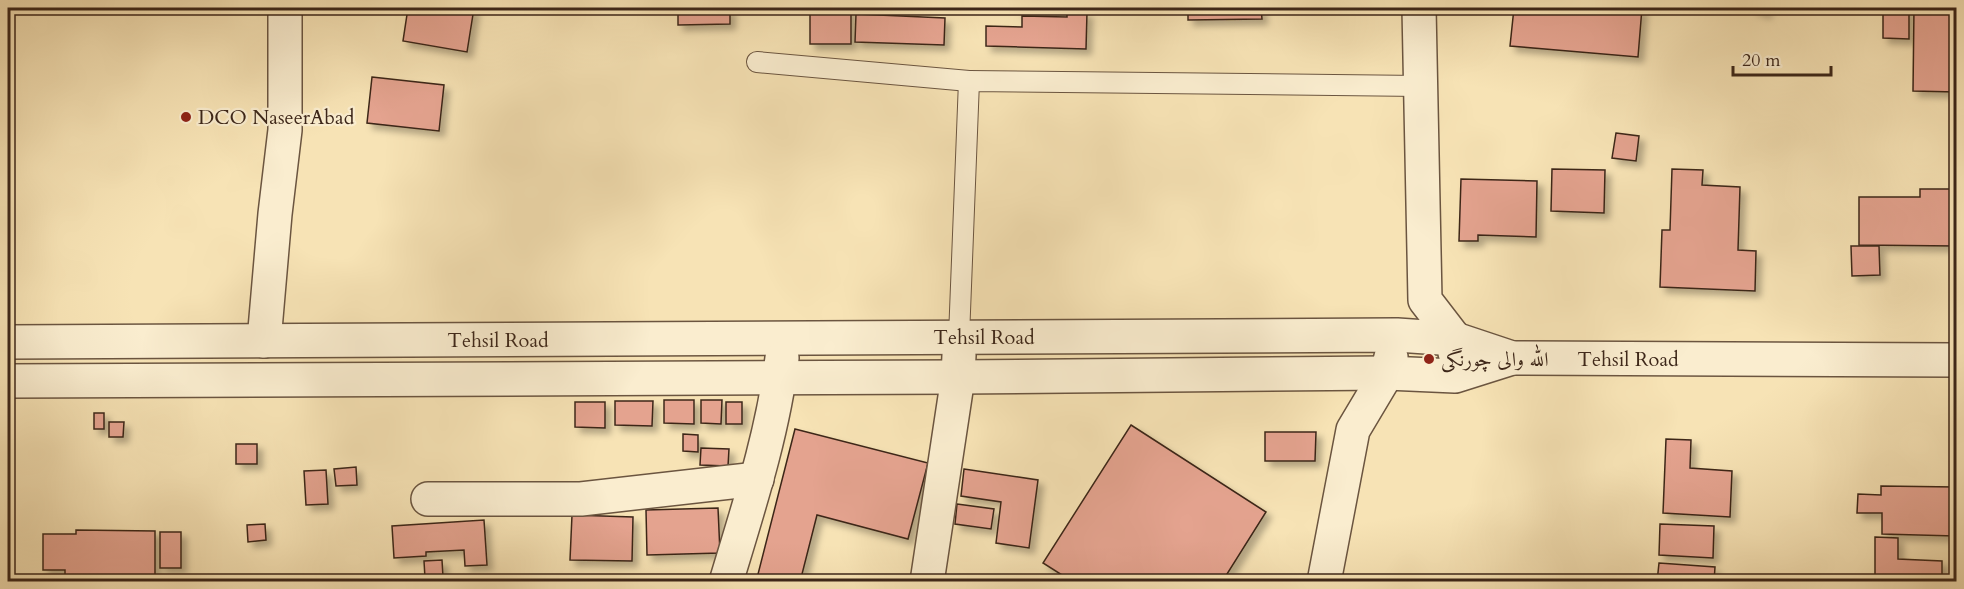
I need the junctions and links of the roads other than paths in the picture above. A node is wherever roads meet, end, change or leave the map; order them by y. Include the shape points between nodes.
1 (285, 8) edge
2 (1419, 8) edge
3 (758, 62) dead end
4 (969, 81) junction
5 (1420, 86) junction
6 (1425, 300) junction
7 (1397, 335) junction
8 (784, 338) junction
9 (959, 338) junction
10 (1455, 339) junction
11 (264, 341) junction
12 (8, 342) edge
13 (1512, 358) junction
14 (1956, 360) edge
15 (1387, 373) junction
16 (1455, 376) junction
17 (958, 377) junction
18 (780, 378) junction
19 (8, 381) edge
20 (756, 479) junction
21 (428, 499) dead end
22 (726, 582) edge
23 (927, 582) edge
24 (1324, 582) edge

1 - 11 street via 285,130
2 - 5 street
3 - 4 lane
4 - 5 lane
4 - 9 lane
5 - 6 street
6 - 7 street
6 - 10 street
7 - 9 street, Tehsil Road
7 - 10 street, Tehsil Road
7 - 15 street
8 - 9 street, Tehsil Road
8 - 11 street, Tehsil Road
8 - 18 street
9 - 17 street
10 - 13 street, Tehsil Road
10 - 16 street
11 - 12 street, Tehsil Road
13 - 14 street, Tehsil Road
13 - 16 street
15 - 16 street
15 - 17 street
15 - 24 street via 1353,430
17 - 18 street
17 - 23 street
18 - 19 street
18 - 20 street
20 - 21 street via 581,499
20 - 22 street

